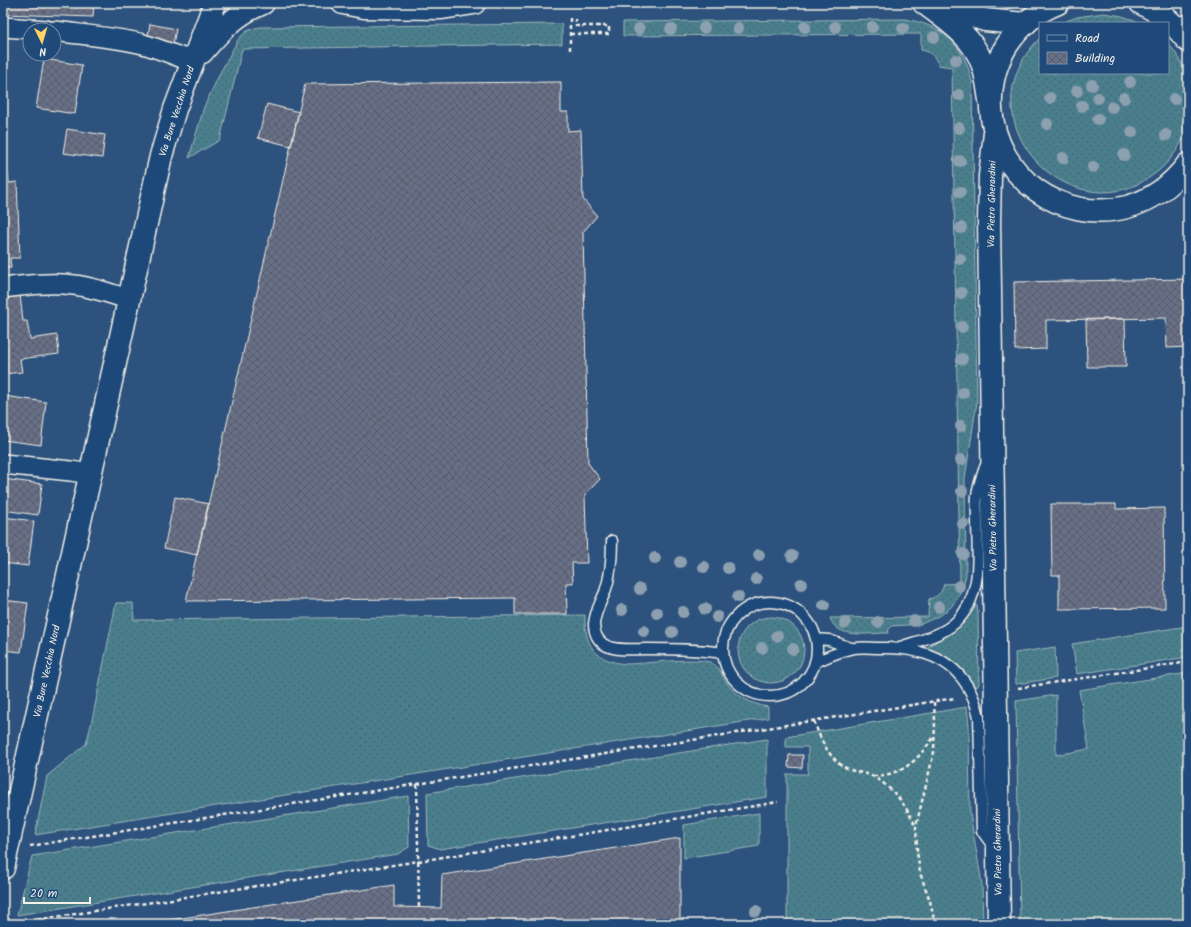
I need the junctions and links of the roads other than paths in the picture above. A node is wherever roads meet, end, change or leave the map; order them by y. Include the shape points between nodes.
1 (215, 3) edge
2 (263, 3) edge
3 (343, 3) edge
4 (474, 3) edge
5 (924, 3) edge
6 (930, 3) edge
7 (1058, 3) edge
8 (1141, 3) edge
9 (1025, 24) junction
10 (3, 27) edge
11 (22, 28) edge
12 (62, 32) edge
13 (1185, 32) edge
14 (193, 62) junction
15 (990, 101) junction
16 (995, 133) junction
17 (1188, 164) edge
18 (3, 288) edge
19 (128, 299) junction
20 (991, 443) junction
21 (3, 464) edge
22 (90, 474) junction
23 (612, 540) dead end
24 (816, 639) junction
25 (900, 647) junction
26 (851, 648) junction
27 (723, 653) junction
28 (815, 662) junction
29 (997, 852) junction
30 (5, 860) edge
31 (999, 924) edge

1 - 14 street
2 - 14 street via 246,11 221,30
3 - 4 street via 364,7 442,8
5 - 15 street via 956,27 977,52 983,64
6 - 9 street via 985,20
7 - 9 street via 1038,13
8 - 13 street
9 - 15 street via 1013,37 996,68
10 - 11 street
12 - 14 street, Via Bure Vecchia Nord via 143,44
14 - 19 street, Via Bure Vecchia Nord via 167,132
15 - 16 street
16 - 17 street via 1011,166 1024,180 1054,201 1072,207 1097,210 1128,207 1161,191 1176,179
16 - 20 street, Via Pietro Gherardini via 990,176 989,221
18 - 19 street via 64,284 84,286
19 - 22 street, Via Bure Vecchia Nord
20 - 25 lane via 977,497 977,569 976,586 971,600 955,623 944,630
20 - 29 street, Via Pietro Gherardini
21 - 22 street
22 - 30 street, Via Bure Vecchia Nord
23 - 27 lane via 608,582 594,623 594,630 601,643 622,649 703,650
24 - 26 lane via 829,640
24 - 27 lane via 806,619 794,608 779,602 761,602 743,610 736,617 725,633
24 - 28 lane
25 - 26 lane
25 - 29 lane via 942,660 956,672 972,695 979,717 982,831
26 - 28 lane
27 - 28 lane via 733,678 747,690 773,696 800,685
29 - 31 street, Via Pietro Gherardini

